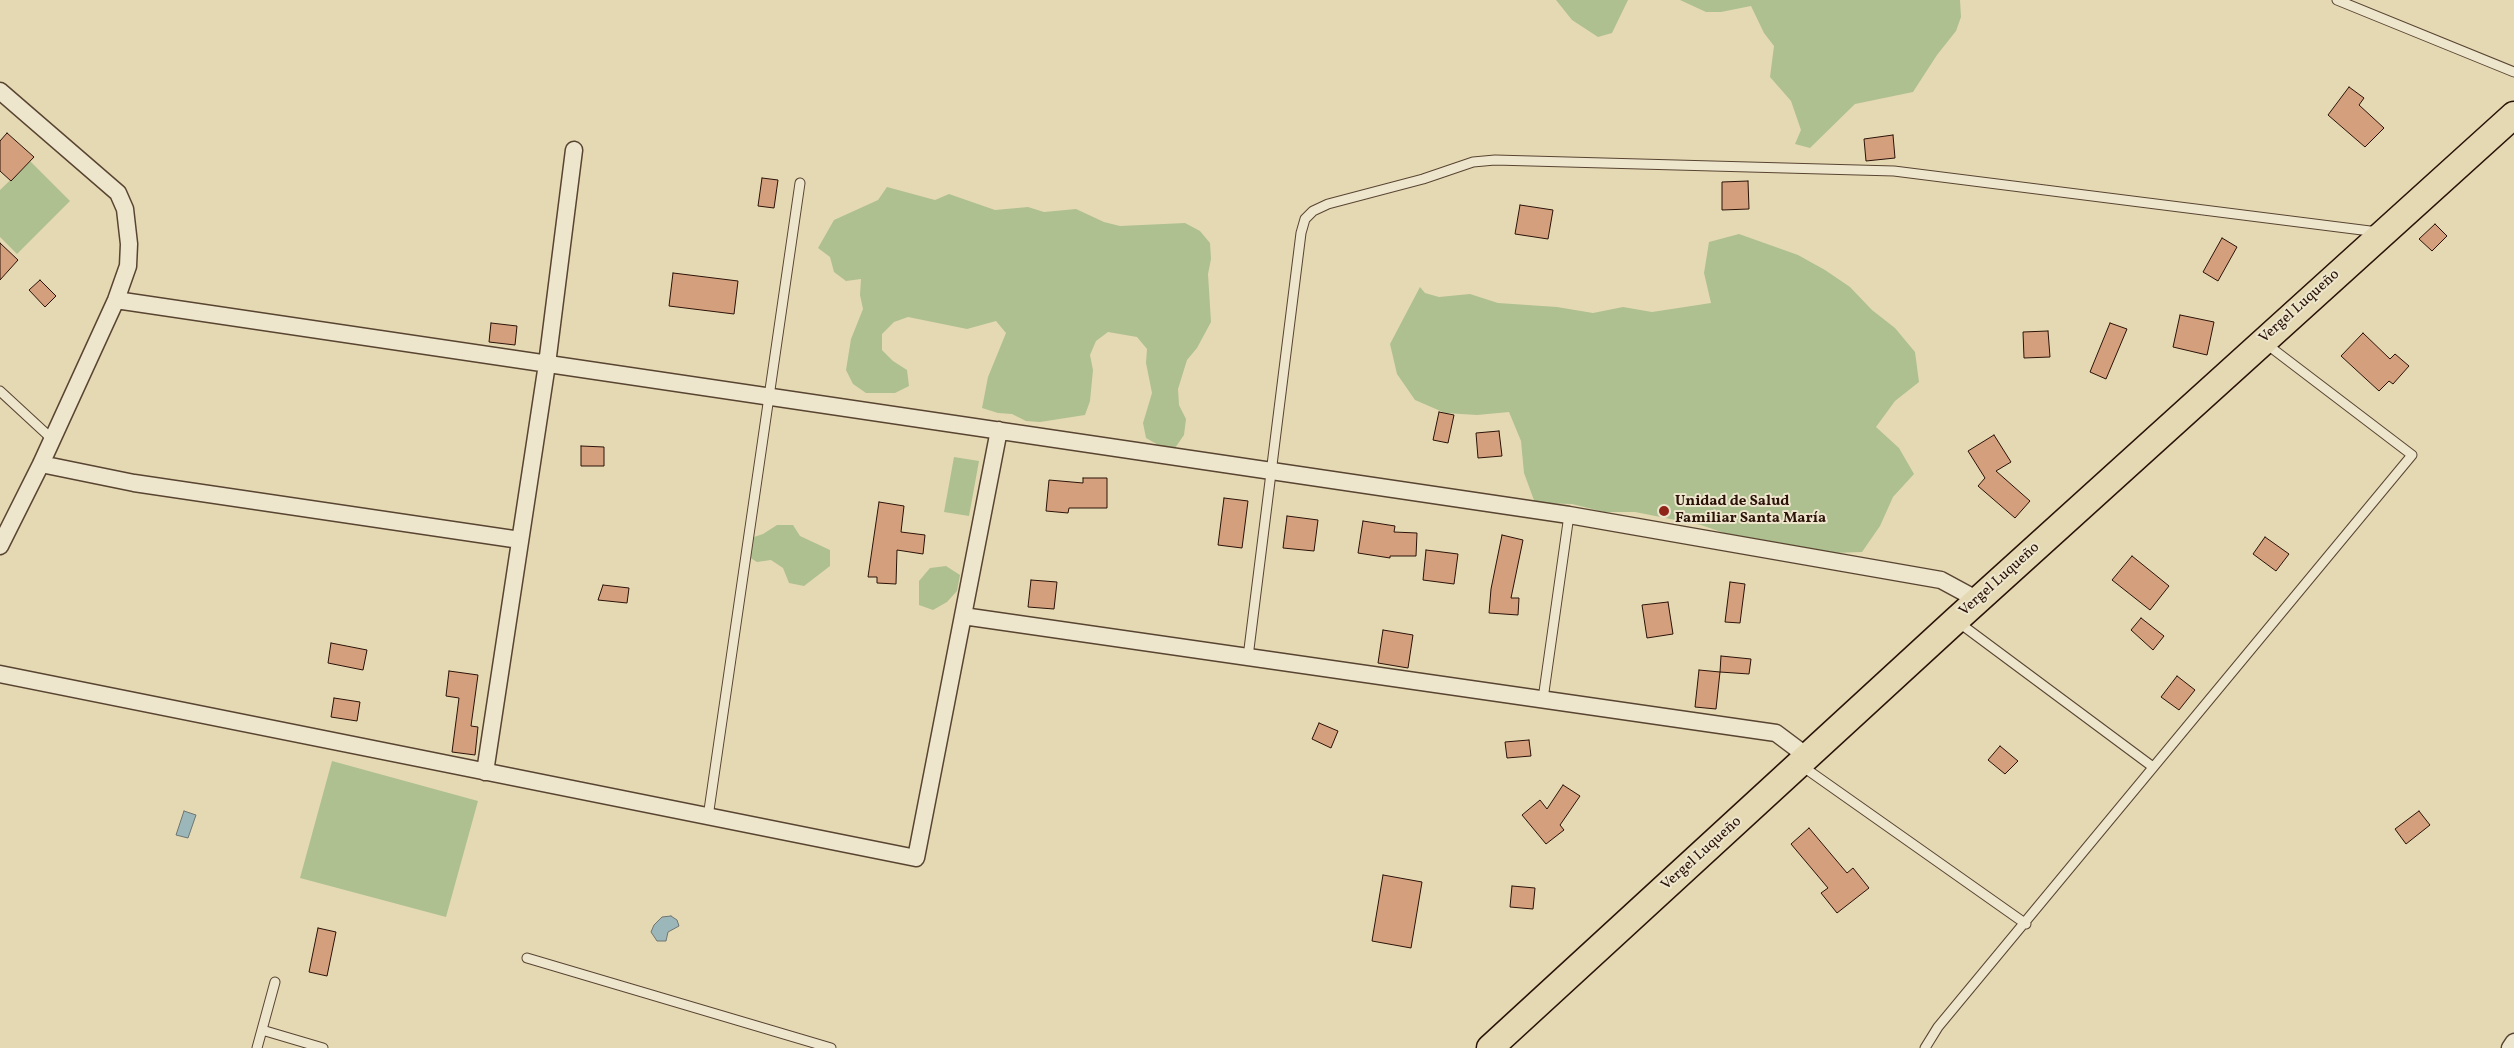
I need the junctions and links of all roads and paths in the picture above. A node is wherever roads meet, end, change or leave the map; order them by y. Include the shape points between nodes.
1 (2337, 0) edge
2 (2514, 72) edge
3 (0, 91) edge
4 (2514, 115) edge
5 (574, 150) dead end
6 (800, 183) dead end
7 (2383, 232) junction
8 (116, 300) junction
9 (2262, 341) junction
10 (547, 364) junction
11 (0, 391) edge
12 (769, 396) junction
13 (999, 430) junction
14 (52, 439) junction
15 (41, 464) junction
16 (1272, 470) junction
17 (1569, 515) junction
18 (520, 540) junction
19 (0, 546) edge
20 (1978, 600) junction
21 (963, 616) junction
22 (1956, 620) junction
23 (1248, 657) junction
24 (0, 674) edge
25 (1543, 699) junction
26 (1804, 760) junction
27 (2153, 767) junction
28 (485, 772) junction
29 (708, 816) junction
30 (2026, 924) junction
31 (526, 958) dead end
32 (275, 982) dead end
33 (262, 1030) junction
34 (2514, 1042) edge
35 (819, 1046) edge
36 (1498, 1046) edge
37 (257, 1048) edge
38 (323, 1048) edge
39 (831, 1048) edge
40 (1926, 1048) edge
41 (2510, 1048) edge

1 - 2 lane
3 - 8 street via 118,193 125,209 130,244 128,266
4 - 7 main road, Vergel Luqueño
5 - 10 street
6 - 12 lane
7 - 9 main road, Vergel Luqueño
7 - 16 lane via 1894,171 1473,162 1328,204 1305,219
8 - 10 street
8 - 14 street
9 - 20 main road, Vergel Luqueño
9 - 27 lane via 2412,454
10 - 12 street
10 - 18 street
11 - 14 lane
12 - 13 street
12 - 29 lane
13 - 16 street
13 - 21 street
14 - 15 street
15 - 18 street via 134,483
15 - 19 street
16 - 17 street
16 - 23 lane
17 - 20 street via 1941,580
17 - 25 lane
18 - 28 street
20 - 22 main road, Vergel Luqueño
21 - 23 street
21 - 29 street via 916,858
22 - 26 main road, Vergel Luqueño
22 - 27 lane
23 - 25 street
24 - 28 street
25 - 26 street via 1776,733
26 - 30 lane
26 - 36 main road, Vergel Luqueño
27 - 30 lane
28 - 29 street
30 - 40 lane via 1938,1027
31 - 35 lane
32 - 33 lane
33 - 37 lane
33 - 38 lane
34 - 41 street
35 - 39 lane

